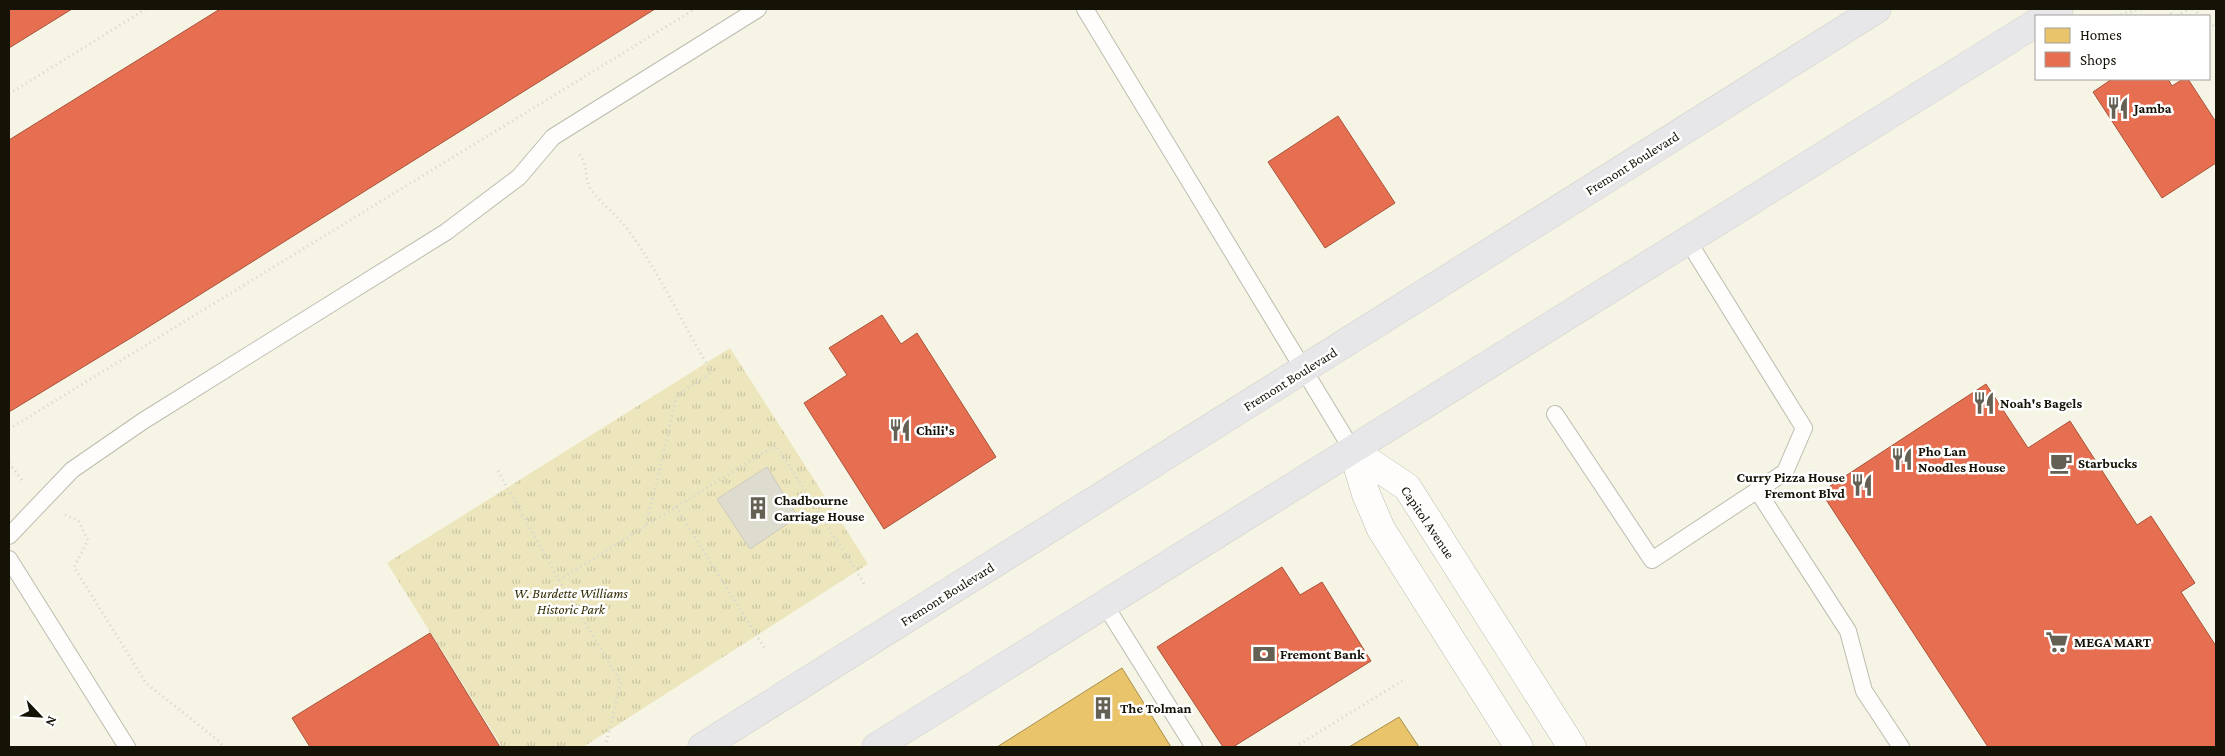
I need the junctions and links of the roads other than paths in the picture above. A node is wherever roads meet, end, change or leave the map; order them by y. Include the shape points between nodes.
1 (758, 9) edge
2 (1084, 9) edge
3 (1877, 9) edge
4 (2035, 24) edge
5 (1688, 241) junction
6 (1304, 370) junction
7 (1555, 414) dead end
8 (1353, 451) junction
9 (1757, 490) junction
10 (9, 536) edge
11 (9, 559) edge
12 (1105, 605) junction
13 (127, 747) edge
14 (702, 747) edge
15 (876, 747) edge
16 (1194, 747) edge
17 (1519, 747) edge
18 (1572, 747) edge
19 (1901, 747) edge

1 - 10 lane via 553,138 519,177 446,232 144,421 72,470
2 - 6 lane
3 - 6 main road, Fremont Boulevard
4 - 5 main road
5 - 8 main road
5 - 9 lane via 1804,428 1785,472
6 - 8 lane
6 - 14 main road, Fremont Boulevard
7 - 9 lane via 1652,560
8 - 12 main road
8 - 17 street via 1381,528
8 - 18 street, Capitol Avenue via 1407,487
9 - 19 lane via 1848,631 1864,691
11 - 13 lane
12 - 15 main road
12 - 16 lane

